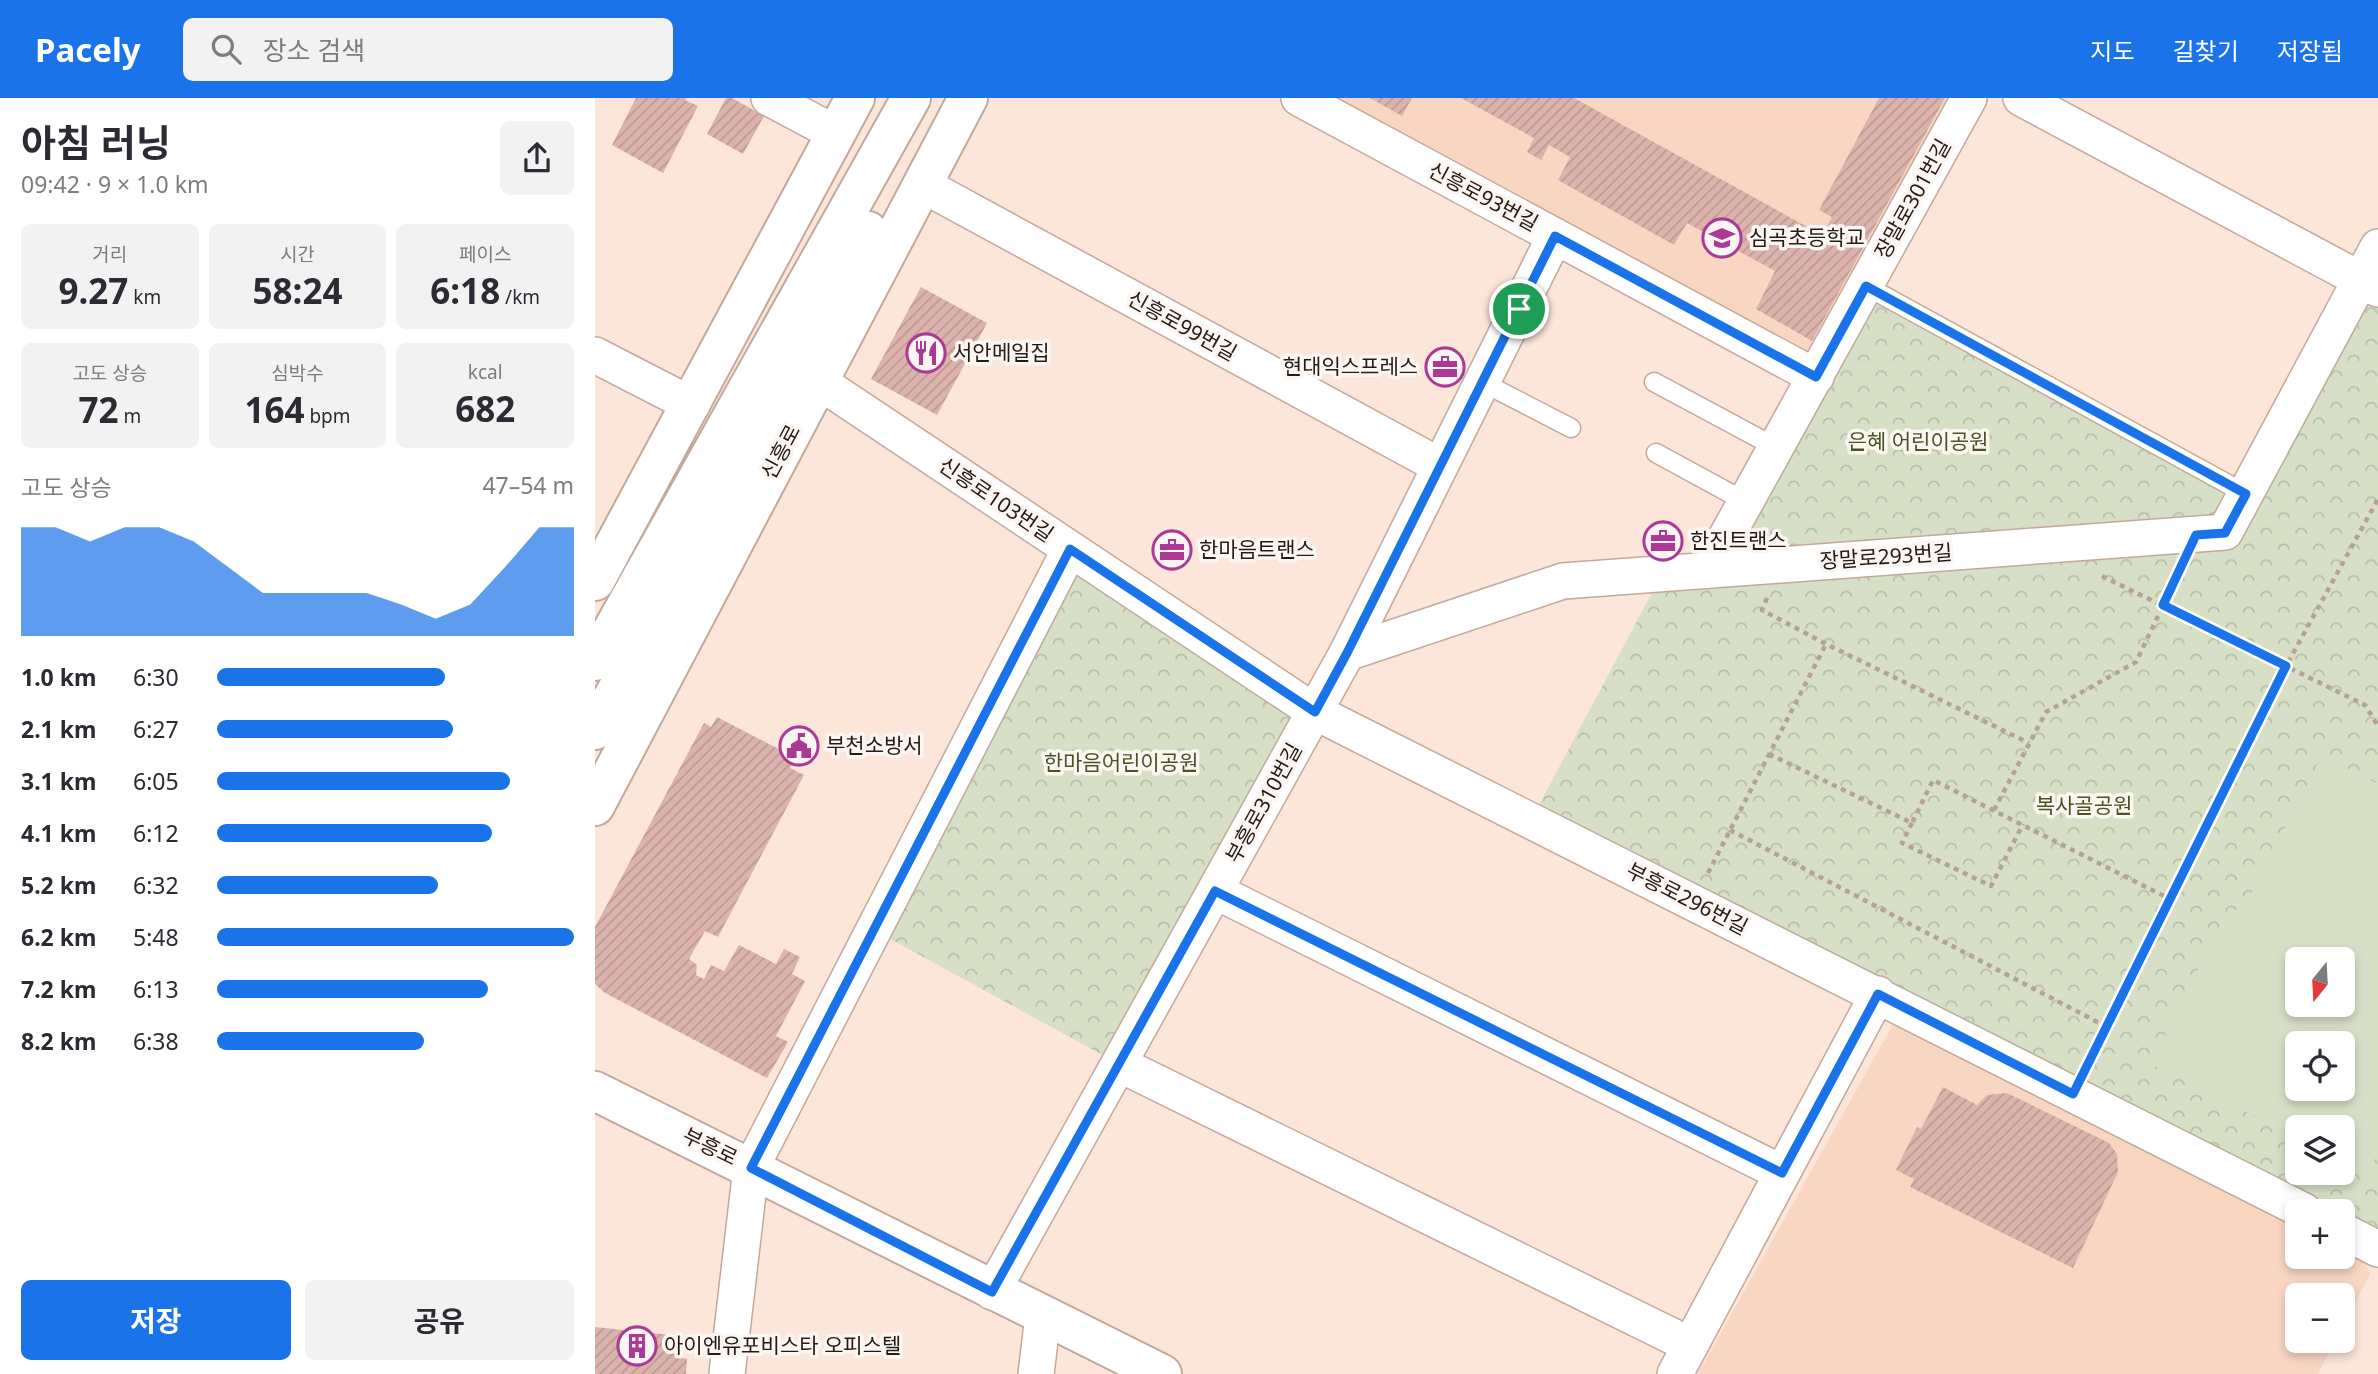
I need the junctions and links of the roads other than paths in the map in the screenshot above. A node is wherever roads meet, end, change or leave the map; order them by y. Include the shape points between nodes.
1 (769, 98) edge
2 (855, 98) edge
3 (911, 98) edge
4 (942, 98) edge
5 (968, 98) edge
6 (1301, 98) edge
7 (1969, 98) edge
8 (2021, 98) edge
9 (835, 133) junction
10 (923, 185) junction
11 (1555, 236) junction
12 (2378, 247) edge
13 (2369, 284) edge
14 (1866, 286) junction
15 (595, 355) edge
16 (1816, 377) junction
17 (818, 381) junction
18 (1482, 382) junction
19 (1654, 382) dead end
20 (692, 405) junction
21 (1571, 428) dead end
22 (1777, 448) junction
23 (1656, 453) dead end
24 (1440, 466) junction
25 (2246, 494) junction
26 (1746, 502) junction
27 (1070, 549) junction
28 (1708, 570) junction
29 (595, 581) edge
30 (1347, 653) junction
31 (595, 661) edge
32 (1315, 712) junction
33 (595, 730) edge
34 (595, 806) edge
35 (1215, 891) junction
36 (1878, 994) junction
37 (1119, 1064) junction
38 (595, 1091) edge
39 (751, 1168) junction
40 (1782, 1173) junction
41 (2285, 1201) edge
42 (2355, 1237) edge
43 (2378, 1249) edge
44 (992, 1292) junction
45 (1043, 1316) junction
46 (1683, 1359) edge
47 (727, 1374) edge
48 (1036, 1374) edge
49 (1161, 1374) edge

1 - 9 street
2 - 9 street
3 - 31 street
4 - 33 street, 신흥로
5 - 10 street, 신흥로
6 - 11 street, 신흥로93번길
7 - 14 street, 장말로301번길
8 - 13 street
9 - 20 street
10 - 17 street, 신흥로
10 - 24 street, 신흥로99번길
11 - 16 street, 신흥로93번길
11 - 18 street, 부흥로310번길
12 - 13 street, 장말로293번길
13 - 25 street, 장말로293번길
14 - 16 street, 장말로301번길
14 - 25 lane
15 - 20 street
16 - 22 street, 장말로301번길
17 - 27 street, 신흥로103번길
17 - 34 street, 신흥로
18 - 21 lane
18 - 24 street, 부흥로310번길
19 - 22 lane
20 - 29 street
22 - 26 street, 장말로301번길
23 - 26 lane
24 - 30 street, 부흥로310번길
25 - 28 street, 장말로293번길 via 2225,533
26 - 28 street, 장말로301번길
27 - 32 street, 신흥로103번길
27 - 39 street
28 - 30 street, 장말로293번길 via 1563,581
30 - 32 street, 부흥로310번길
32 - 35 street, 부흥로310번길
32 - 36 street, 부흥로296번길
35 - 37 street, 부흥로310번길
35 - 40 street
36 - 40 street
36 - 41 street, 부흥로296번길
37 - 44 street, 부흥로310번길
37 - 46 street
38 - 39 street, 부흥로
39 - 44 street, 부흥로
39 - 47 street
40 - 46 street
42 - 43 street
44 - 45 street, 부흥로
45 - 48 street
45 - 49 street, 부흥로

